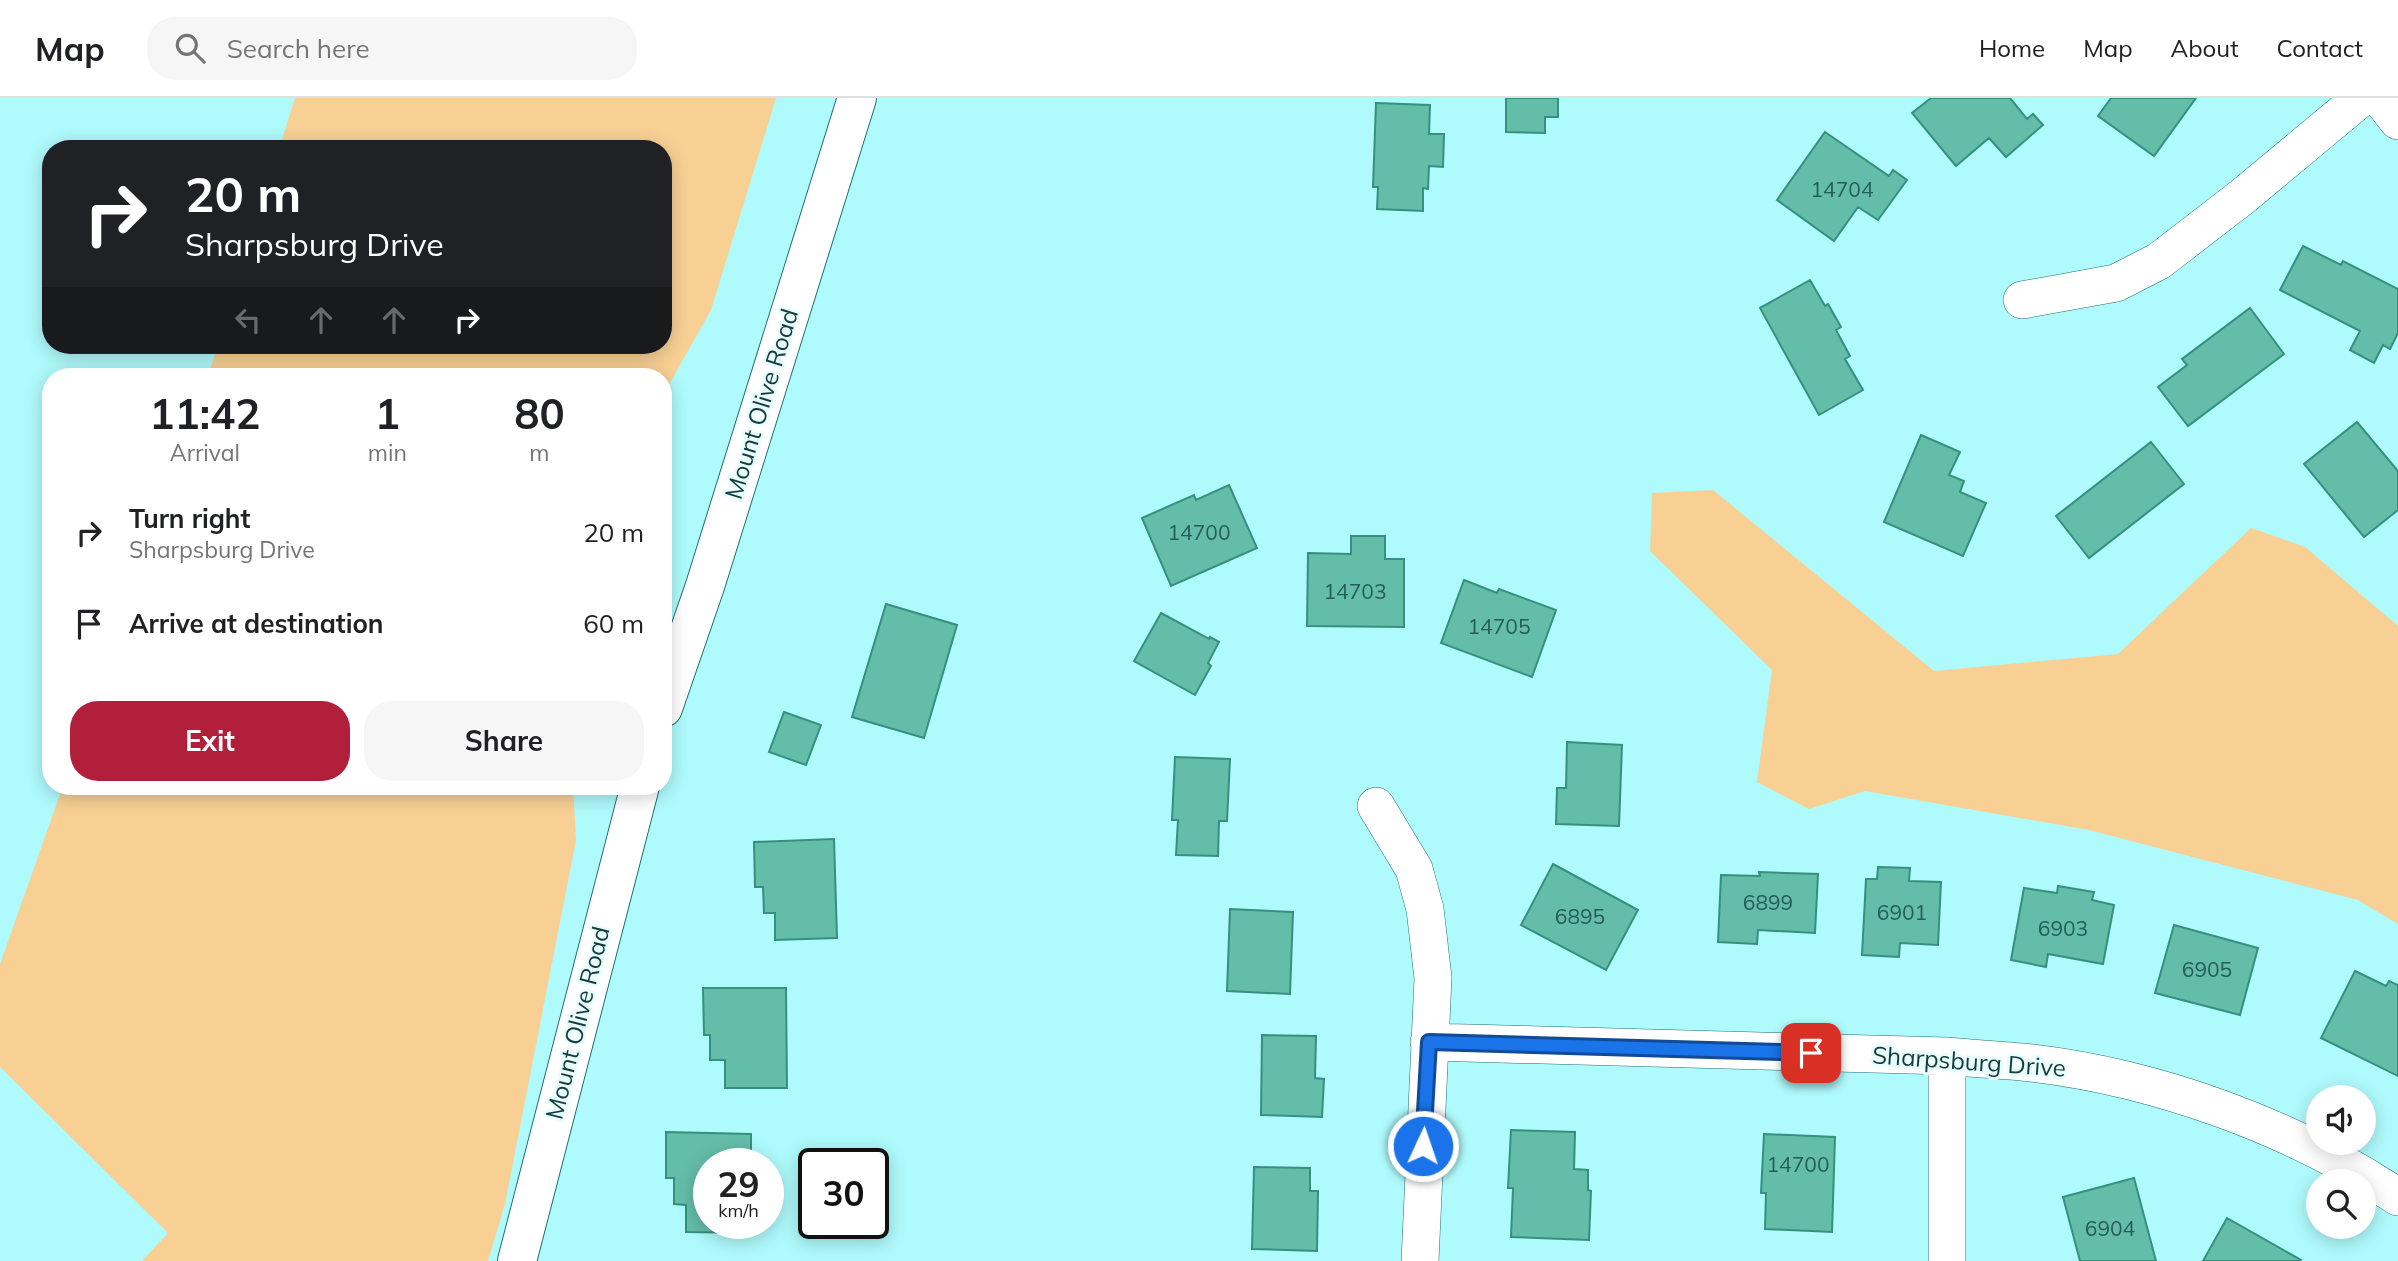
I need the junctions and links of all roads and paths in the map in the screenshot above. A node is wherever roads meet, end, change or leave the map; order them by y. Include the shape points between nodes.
1 (857, 98) edge
2 (2361, 98) edge
3 (2380, 98) edge
4 (2398, 121) edge
5 (2022, 300) dead end
6 (672, 682) edge
7 (638, 795) edge
8 (1376, 806) dead end
9 (1429, 1042) junction
10 (1947, 1056) junction
11 (2398, 1197) edge
12 (517, 1261) edge
13 (1420, 1261) edge
14 (1947, 1261) edge

1 - 6 street, Mount Olive Road
2 - 5 street via 2159,261 2116,283
3 - 4 street
7 - 12 street, Mount Olive Road
8 - 9 street via 1414,869 1425,909 1433,978
9 - 10 street, Sharpsburg Drive
9 - 13 street
10 - 11 street, Sharpsburg Drive via 2033,1063 2164,1091 2246,1118 2312,1147
10 - 14 street

